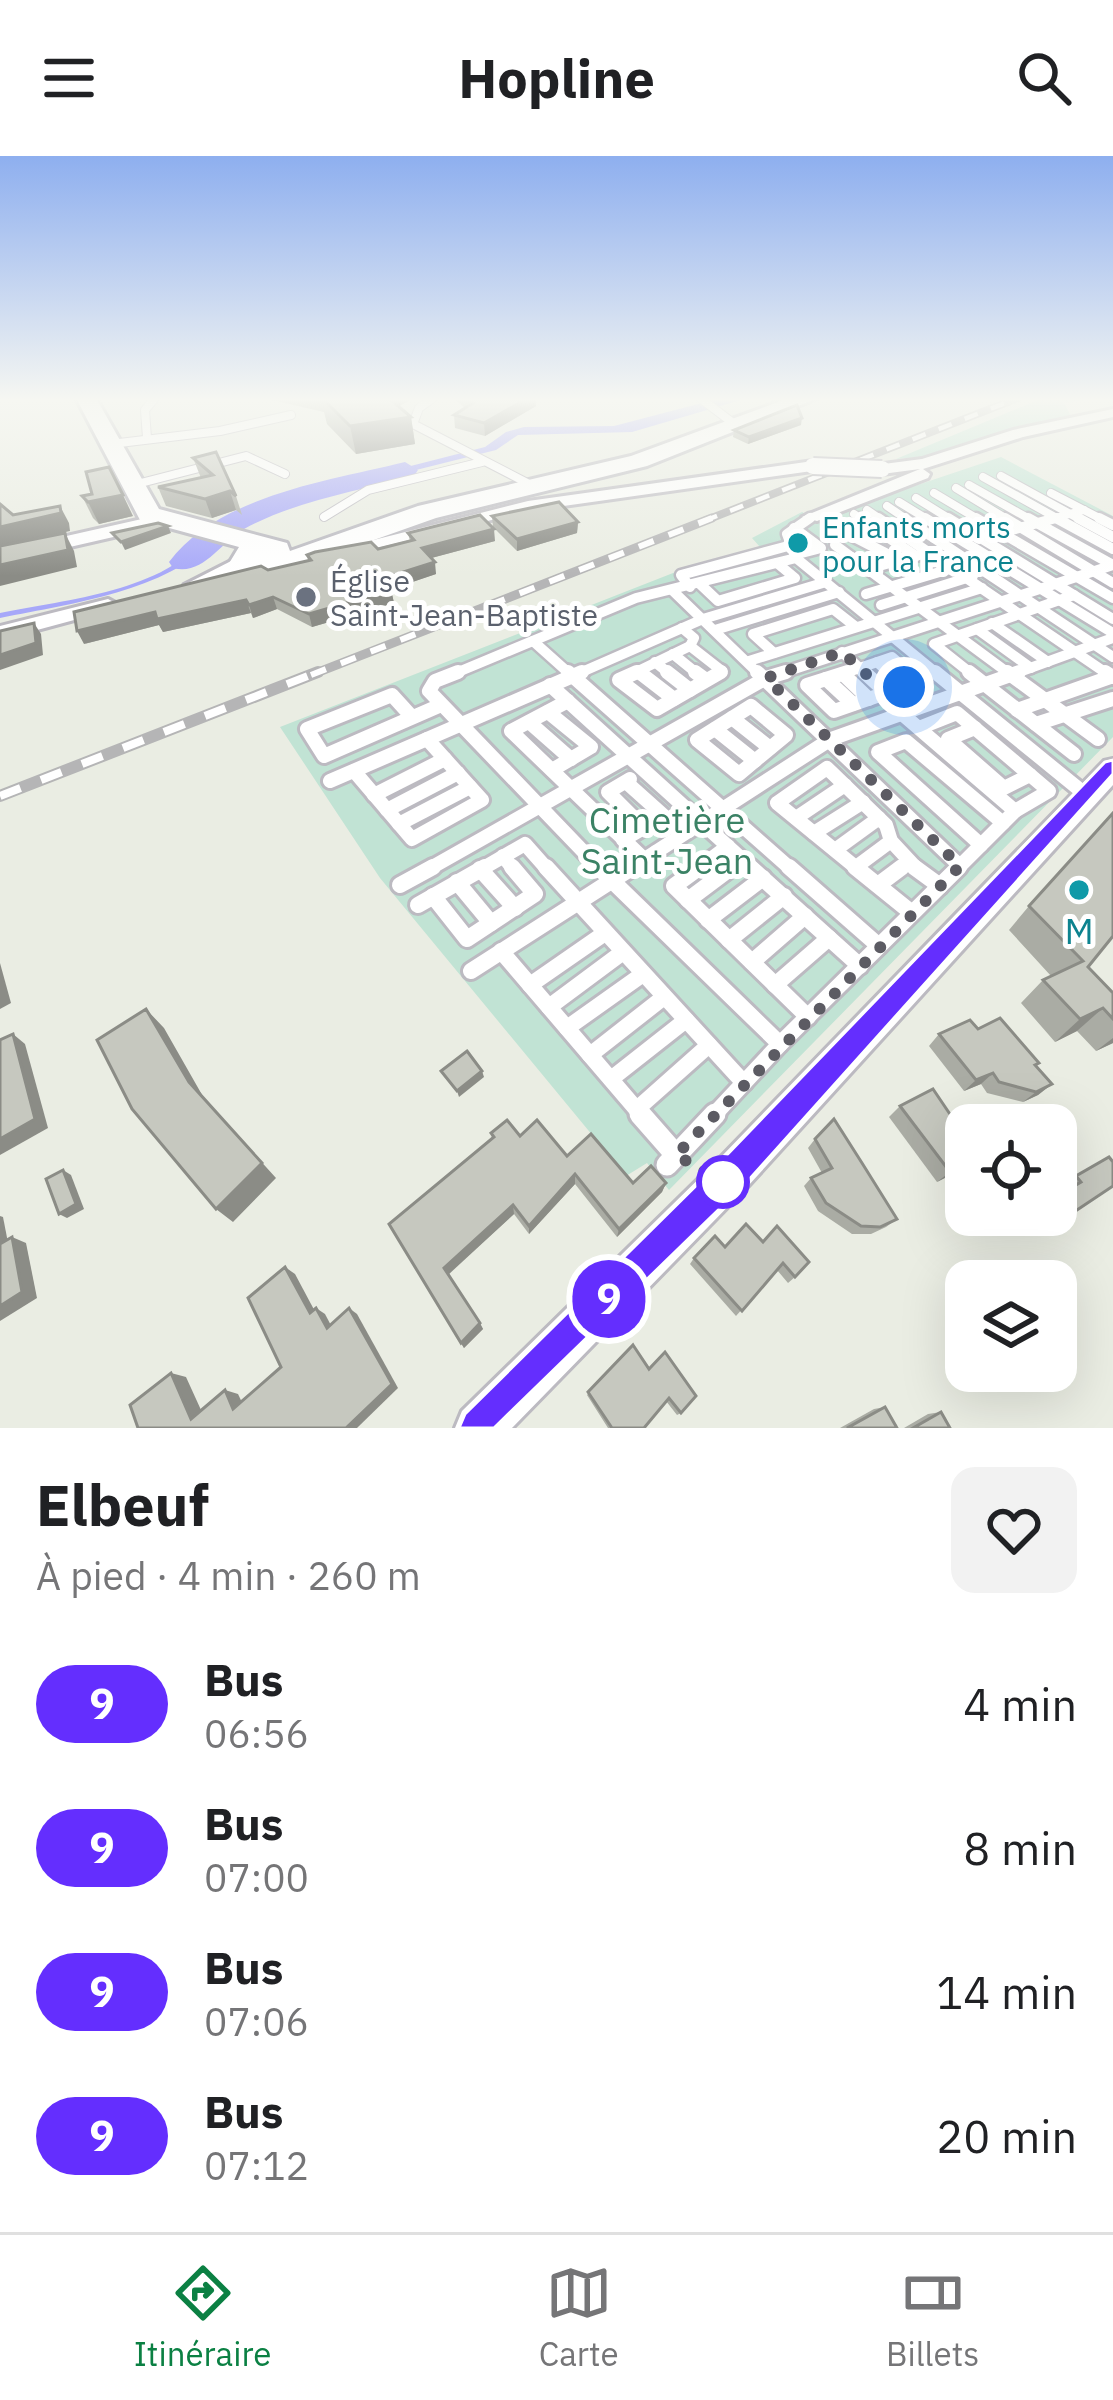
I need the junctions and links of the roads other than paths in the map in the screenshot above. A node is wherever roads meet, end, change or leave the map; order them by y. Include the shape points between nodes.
1 (118, 457) edge
2 (241, 457) edge
3 (249, 457) edge
4 (474, 457) edge
5 (475, 457) edge
6 (646, 457) edge
7 (944, 457) edge
8 (924, 464) junction
9 (1009, 471) dead end
10 (285, 473) dead end
11 (996, 474) dead end
12 (983, 477) dead end
13 (969, 484) dead end
14 (134, 485) junction
15 (533, 486) junction
16 (916, 498) dead end
17 (1084, 510) junction
18 (860, 512) dead end
19 (1070, 514) junction
20 (324, 517) dead end
21 (1056, 518) junction
22 (164, 520) junction
23 (819, 520) junction
24 (1038, 523) junction
25 (1113, 525) edge
26 (794, 528) junction
27 (1011, 530) junction
28 (1113, 537) edge
29 (982, 538) junction
30 (965, 543) junction
31 (836, 545) dead end
32 (949, 547) junction
33 (344, 549) junction
34 (1113, 549) edge
35 (258, 552) junction
36 (792, 553) junction
37 (922, 554) junction
38 (0, 556) edge
39 (988, 557) junction
40 (899, 560) junction
41 (971, 562) junction
42 (770, 565) junction
43 (1113, 565) edge
44 (1003, 566) junction
45 (952, 568) junction
46 (868, 569) junction
47 (986, 572) junction
48 (1094, 572) junction
49 (1077, 577) junction
50 (967, 578) junction
51 (716, 580) junction
52 (826, 582) junction
53 (1113, 583) edge
54 (1056, 584) junction
55 (891, 586) junction
56 (186, 587) edge
57 (982, 588) junction
58 (1040, 589) junction
59 (674, 591) junction
60 (748, 592) junction
61 (839, 592) junction
62 (768, 593) junction
63 (866, 594) dead end
64 (1020, 595) junction
65 (1074, 595) junction
66 (906, 597) junction
67 (1113, 598) edge
68 (1058, 600) junction
69 (1001, 601) junction
70 (124, 602) edge
71 (881, 605) dead end
72 (920, 607) junction
73 (1039, 607) junction
74 (786, 609) junction
75 (819, 614) junction
76 (1020, 614) junction
77 (703, 619) junction
78 (1113, 619) edge
79 (875, 621) junction
80 (938, 621) junction
81 (792, 622) junction
82 (992, 623) junction
83 (856, 627) junction
84 (682, 628) junction
85 (977, 628) junction
86 (769, 629) junction
87 (715, 630) junction
88 (841, 632) junction
89 (0, 633) edge
90 (893, 635) junction
91 (958, 635) junction
92 (1113, 636) edge
93 (533, 641) junction
94 (813, 641) junction
95 (1095, 645) junction
96 (690, 646) junction
97 (790, 648) junction
98 (976, 648) junction
99 (1076, 652) junction
100 (774, 653) junction
101 (840, 653) junction
102 (673, 654) junction
103 (950, 657) junction
104 (1113, 657) edge
105 (655, 662) junction
106 (748, 662) junction
107 (1048, 662) junction
108 (995, 663) junction
109 (860, 668) junction
110 (1031, 668) junction
111 (638, 670) junction
112 (968, 670) junction
113 (843, 674) junction
114 (1012, 675) junction
115 (573, 676) junction
116 (766, 678) junction
117 (1109, 678) edge
118 (706, 680) junction
119 (986, 685) junction
120 (550, 686) junction
121 (690, 690) junction
122 (964, 692) junction
123 (887, 693) junction
124 (1113, 696) edge
125 (674, 699) junction
126 (869, 699) junction
127 (568, 701) junction
128 (1047, 701) junction
129 (440, 705) junction
130 (1017, 710) junction
131 (351, 711) junction
132 (548, 712) junction
133 (901, 713) junction
134 (412, 717) junction
135 (1068, 717) junction
136 (330, 720) junction
137 (529, 722) junction
138 (1036, 724) junction
139 (460, 725) junction
140 (919, 728) junction
141 (975, 728) junction
142 (1083, 728) junction
143 (716, 729) junction
144 (369, 736) junction
145 (1054, 738) junction
146 (831, 739) junction
147 (427, 740) junction
148 (651, 743) junction
149 (993, 743) junction
150 (349, 745) junction
151 (878, 752) junction
152 (1105, 753) edge
153 (965, 754) junction
154 (1074, 754) dead end
155 (628, 756) junction
156 (924, 756) junction
157 (1010, 758) junction
158 (445, 759) junction
159 (571, 759) junction
160 (755, 761) junction
161 (853, 761) junction
162 (897, 769) junction
163 (552, 770) junction
164 (983, 770) junction
165 (354, 771) junction
166 (645, 771) junction
167 (458, 773) junction
168 (945, 773) junction
169 (1030, 775) junction
170 (330, 781) dead end
171 (626, 782) junction
172 (844, 785) junction
173 (915, 785) junction
174 (571, 788) junction
175 (963, 789) junction
176 (1085, 794) junction
177 (374, 795) junction
178 (862, 802) junction
179 (935, 803) junction
180 (981, 804) junction
181 (539, 806) junction
182 (683, 806) junction
183 (726, 808) junction
184 (387, 810) junction
185 (664, 816) junction
186 (1009, 817) junction
187 (796, 818) junction
188 (879, 818) junction
189 (954, 820) junction
190 (703, 823) junction
191 (644, 828) junction
192 (814, 832) junction
193 (623, 840) junction
194 (891, 841) junction
195 (981, 845) junction
196 (728, 846) junction
197 (835, 850) junction
198 (503, 856) junction
199 (644, 859) junction
200 (742, 859) junction
201 (908, 862) junction
202 (960, 866) junction
203 (856, 867) junction
204 (480, 869) junction
205 (763, 878) junction
206 (610, 880) junction
207 (458, 882) junction
208 (400, 885) dead end
209 (878, 885) junction
210 (940, 886) junction
211 (784, 896) junction
212 (688, 900) junction
213 (577, 902) junction
214 (515, 908) junction
215 (912, 914) junction
216 (805, 916) junction
217 (708, 920) junction
218 (491, 923) junction
219 (605, 933) junction
220 (829, 938) junction
221 (729, 940) junction
222 (879, 946) junction
223 (501, 951) junction
224 (623, 952) junction
225 (752, 962) junction
226 (860, 966) junction
227 (471, 971) dead end
228 (643, 974) junction
229 (530, 985) junction
230 (775, 986) junction
231 (664, 997) junction
232 (548, 1006) junction
233 (808, 1017) junction
234 (686, 1020) junction
235 (567, 1028) junction
236 (709, 1045) junction
237 (780, 1045) junction
238 (590, 1055) junction
239 (611, 1079) junction
240 (744, 1083) junction
241 (637, 1109) junction
242 (479, 1428) edge

1 - 14 street
2 - 14 lane
3 - 10 lane
4 - 20 lane via 368,490
5 - 15 lane
6 - 15 street
7 - 8 street
8 - 23 street via 918,477
8 - 33 street, bridge via 813,466 528,506
9 - 17 lane
11 - 19 lane
12 - 21 lane
13 - 24 lane
14 - 22 street via 149,514
15 - 35 street
16 - 29 lane
17 - 19 lane
17 - 25 lane
18 - 37 lane
19 - 21 lane
19 - 28 lane
21 - 24 lane
21 - 34 lane
22 - 35 street
22 - 38 street
23 - 26 lane
23 - 40 lane
24 - 27 lane
24 - 43 lane
26 - 36 lane
26 - 36 lane via 821,548
27 - 27 lane via 945,491
27 - 29 lane
27 - 48 lane
27 - 49 lane
29 - 30 lane
29 - 54 lane
30 - 32 lane
30 - 32 lane via 893,504
30 - 39 lane
31 - 46 lane
32 - 37 lane
32 - 41 lane
33 - 35 street
33 - 35 street
35 - 56 street
36 - 42 lane
36 - 51 lane via 681,575
36 - 52 lane
37 - 40 lane
37 - 45 lane
39 - 41 lane
39 - 44 lane
40 - 46 lane
41 - 45 lane
41 - 47 lane
42 - 51 lane
42 - 62 lane via 796,578
43 - 48 lane
44 - 47 lane
44 - 58 lane
45 - 50 lane
45 - 55 lane
46 - 55 lane
47 - 50 lane
47 - 64 lane
48 - 49 lane
48 - 53 lane
49 - 54 lane
49 - 67 lane
50 - 57 lane
50 - 66 lane
51 - 59 lane
51 - 60 lane
51 - 60 lane via 733,597
51 - 62 lane
52 - 61 lane
52 - 62 lane
54 - 58 lane
54 - 65 lane
55 - 63 lane
55 - 66 lane
57 - 69 lane
57 - 72 lane
58 - 64 lane
58 - 68 lane
59 - 77 lane
59 - 93 lane via 636,598
60 - 62 lane
61 - 74 lane
61 - 79 lane
62 - 74 lane
62 - 77 lane
64 - 69 lane
64 - 73 lane
65 - 68 lane
65 - 78 lane
66 - 71 lane
66 - 72 lane
68 - 73 lane
68 - 92 lane
69 - 76 lane
69 - 80 lane
70 - 89 street
72 - 79 lane
72 - 80 lane
73 - 76 lane
73 - 95 lane
74 - 81 lane
74 - 87 lane
75 - 81 lane
75 - 83 lane via 833,609
75 - 88 lane
76 - 82 lane
76 - 99 lane
77 - 84 lane
77 - 87 lane
79 - 83 lane
79 - 90 lane
80 - 90 lane
80 - 91 lane
81 - 86 lane
81 - 94 lane
82 - 85 lane
82 - 107 lane
83 - 88 lane
84 - 96 lane via 694,638
84 - 115 lane
85 - 91 lane
85 - 110 lane
86 - 97 lane
86 - 100 lane via 753,634
87 - 106 lane
88 - 94 lane
90 - 101 lane
90 - 122 lane
91 - 98 lane
91 - 103 lane via 934,644
92 - 95 lane
93 - 115 lane
93 - 129 lane via 435,681 428,691
94 - 97 lane
94 - 101 lane
95 - 99 lane
95 - 104 lane
96 - 102 lane
96 - 118 lane via 722,671
97 - 100 lane
98 - 103 lane
98 - 108 lane
99 - 107 lane
99 - 117 lane
100 - 106 lane
101 - 109 lane
101 - 116 lane
102 - 105 lane
102 - 118 lane
103 - 112 lane
105 - 111 lane
105 - 121 lane
106 - 116 lane
107 - 110 lane
108 - 112 lane
108 - 114 lane
109 - 113 lane
109 - 123 lane
109 - 123 lane via 892,657 920,681
110 - 114 lane
111 - 125 lane
111 - 125 lane via 619,680 658,709
112 - 119 lane
113 - 126 lane
113 - 126 lane via 826,679 853,704
114 - 119 lane
114 - 128 lane
115 - 120 lane
115 - 148 lane
116 - 146 lane
116 - 148 lane
117 - 124 lane
117 - 128 lane
118 - 121 lane
119 - 122 lane
119 - 130 lane
120 - 127 lane
120 - 139 lane
121 - 125 lane
122 - 133 lane
122 - 176 lane
123 - 126 lane
124 - 135 lane
127 - 132 lane
127 - 155 lane
128 - 130 lane
128 - 135 lane
129 - 134 lane
129 - 139 lane
130 - 138 lane
131 - 134 lane via 392,695
131 - 136 lane
131 - 144 lane
132 - 137 lane
132 - 159 lane via 591,747
133 - 140 lane
133 - 146 lane
134 - 144 lane
135 - 138 lane
135 - 142 lane
136 - 150 lane
136 - 150 lane via 307,729 324,756
137 - 159 lane
137 - 163 lane via 512,731
138 - 145 lane
139 - 147 lane
139 - 181 lane
140 - 141 lane via 957,713
140 - 186 lane
141 - 149 lane
141 - 153 lane via 948,739
142 - 145 lane
142 - 152 lane
143 - 160 lane
143 - 160 lane via 697,740 740,775
143 - 160 lane via 752,706 785,734
144 - 150 lane
145 - 154 lane
146 - 161 lane
146 - 183 lane
147 - 158 lane
147 - 165 lane
148 - 155 lane
148 - 183 lane
149 - 153 lane
149 - 157 lane
151 - 156 lane via 906,741
151 - 161 lane
151 - 162 lane
152 - 176 street
153 - 164 lane
155 - 166 lane
155 - 174 lane
156 - 162 lane
156 - 168 lane
157 - 164 lane
157 - 169 lane
158 - 167 lane
158 - 177 lane
159 - 163 lane
161 - 202 lane
162 - 173 lane
163 - 174 lane
164 - 169 lane via 1004,788
165 - 170 lane
165 - 177 lane
166 - 171 lane
166 - 182 lane
167 - 184 lane
167 - 184 lane via 470,787 400,824
168 - 173 lane
168 - 175 lane
169 - 186 lane via 1048,791
171 - 185 lane
171 - 191 lane via 608,792
172 - 178 lane
172 - 187 lane
172 - 187 lane via 827,768 777,802
173 - 179 lane
174 - 181 lane
174 - 193 lane
175 - 179 lane
175 - 180 lane
176 - 242 street via 734,1172
177 - 184 lane
178 - 188 lane
178 - 192 lane
179 - 189 lane
180 - 186 lane
180 - 189 lane
181 - 206 lane
181 - 208 lane
182 - 185 lane
182 - 190 lane
183 - 190 lane
183 - 222 lane
185 - 191 lane
186 - 195 lane
187 - 192 lane
188 - 194 lane
188 - 197 lane
189 - 195 lane
190 - 196 lane
190 - 199 lane
191 - 193 lane
192 - 197 lane
193 - 199 lane
194 - 201 lane
194 - 203 lane
195 - 202 lane
196 - 200 lane
196 - 212 lane via 674,886
197 - 203 lane
198 - 204 lane
198 - 213 lane via 525,844
198 - 214 lane via 536,894
199 - 206 lane
200 - 205 lane
200 - 212 lane
201 - 209 lane
201 - 210 lane
202 - 210 lane
203 - 209 lane
204 - 207 lane
204 - 214 lane
205 - 211 lane
205 - 217 lane
206 - 213 lane
206 - 237 lane
207 - 218 lane
207 - 218 lane via 425,901 467,939
209 - 215 lane
210 - 215 lane
211 - 216 lane
211 - 221 lane
212 - 217 lane
213 - 219 lane
213 - 223 lane
214 - 218 lane
215 - 222 lane
216 - 220 lane
216 - 225 lane
217 - 221 lane
219 - 224 lane
219 - 229 lane
220 - 226 lane
220 - 230 lane
221 - 225 lane
222 - 226 lane
223 - 227 lane
223 - 229 lane
224 - 228 lane
224 - 232 lane
225 - 230 lane
226 - 233 lane
228 - 231 lane
228 - 235 lane
229 - 232 lane
230 - 233 lane
231 - 234 lane
231 - 238 lane
232 - 235 lane
233 - 237 lane
234 - 236 lane
234 - 239 lane
235 - 238 lane
236 - 240 lane
236 - 241 lane
237 - 240 lane
238 - 239 lane
239 - 241 lane
240 - 241 lane via 672,1160

